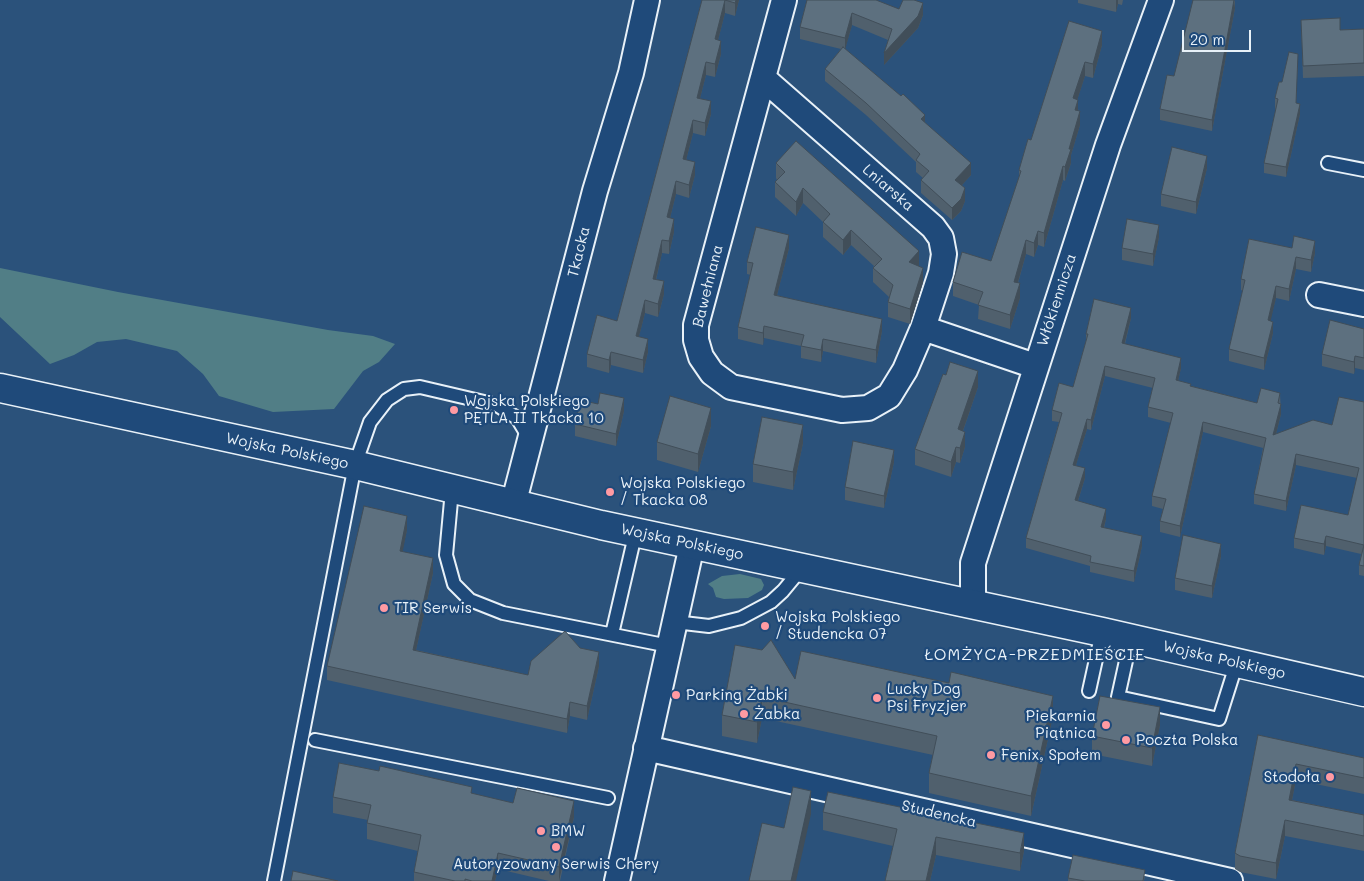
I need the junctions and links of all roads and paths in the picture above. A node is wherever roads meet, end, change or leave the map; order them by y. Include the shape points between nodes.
1 (647, 0) edge
2 (784, 0) edge
3 (1161, 0) edge
4 (763, 78) junction
5 (1328, 163) dead end
6 (1364, 170) edge
7 (1319, 295) dead end
8 (1364, 304) edge
9 (923, 328) junction
10 (1035, 366) junction
11 (0, 388) edge
12 (531, 442) junction
13 (355, 466) junction
14 (452, 490) junction
15 (513, 505) junction
16 (636, 531) junction
17 (692, 544) junction
18 (802, 568) junction
19 (972, 604) junction
20 (674, 622) junction
21 (1102, 632) junction
22 (612, 634) junction
23 (1131, 638) junction
24 (669, 646) junction
25 (1237, 662) junction
26 (1089, 691) dead end
27 (1364, 692) edge
28 (315, 740) dead end
29 (646, 748) junction
30 (608, 798) dead end
31 (274, 881) edge
32 (617, 881) edge
33 (1230, 881) edge

1 - 12 street, Tkacka via 631,72 595,191
2 - 4 street, Bawełniana
3 - 10 street, Włókiennicza via 1108,145
4 - 9 street, Lniarska via 937,232 943,247 943,261
4 - 9 street, Bawełniana via 696,325 701,357 712,373 731,387 857,410 888,396 905,370
5 - 6 lane
7 - 8 street
9 - 10 street
10 - 19 street, Włókiennicza via 974,563
11 - 13 main road, Wojska Polskiego
12 - 13 lane via 518,418 497,405 420,387 404,389 387,400 370,422
12 - 15 street, Tkacka
13 - 14 main road, Wojska Polskiego
13 - 31 lane
14 - 15 main road, Wojska Polskiego
14 - 22 lane via 446,555 448,569 460,592 476,603 503,613
15 - 16 main road, Wojska Polskiego
16 - 17 main road, Wojska Polskiego
16 - 22 lane
17 - 18 main road, Wojska Polskiego
17 - 20 street
18 - 19 main road, Wojska Polskiego
18 - 20 lane via 775,598 741,618 709,626
19 - 21 main road, Wojska Polskiego
20 - 24 street
21 - 23 main road, Wojska Polskiego
21 - 26 lane
22 - 24 lane
23 - 25 main road, Wojska Polskiego
23 - 25 lane via 1118,698 1219,719
24 - 29 street
25 - 27 main road, Wojska Polskiego
28 - 30 lane
29 - 32 street
29 - 33 street, Studencka

